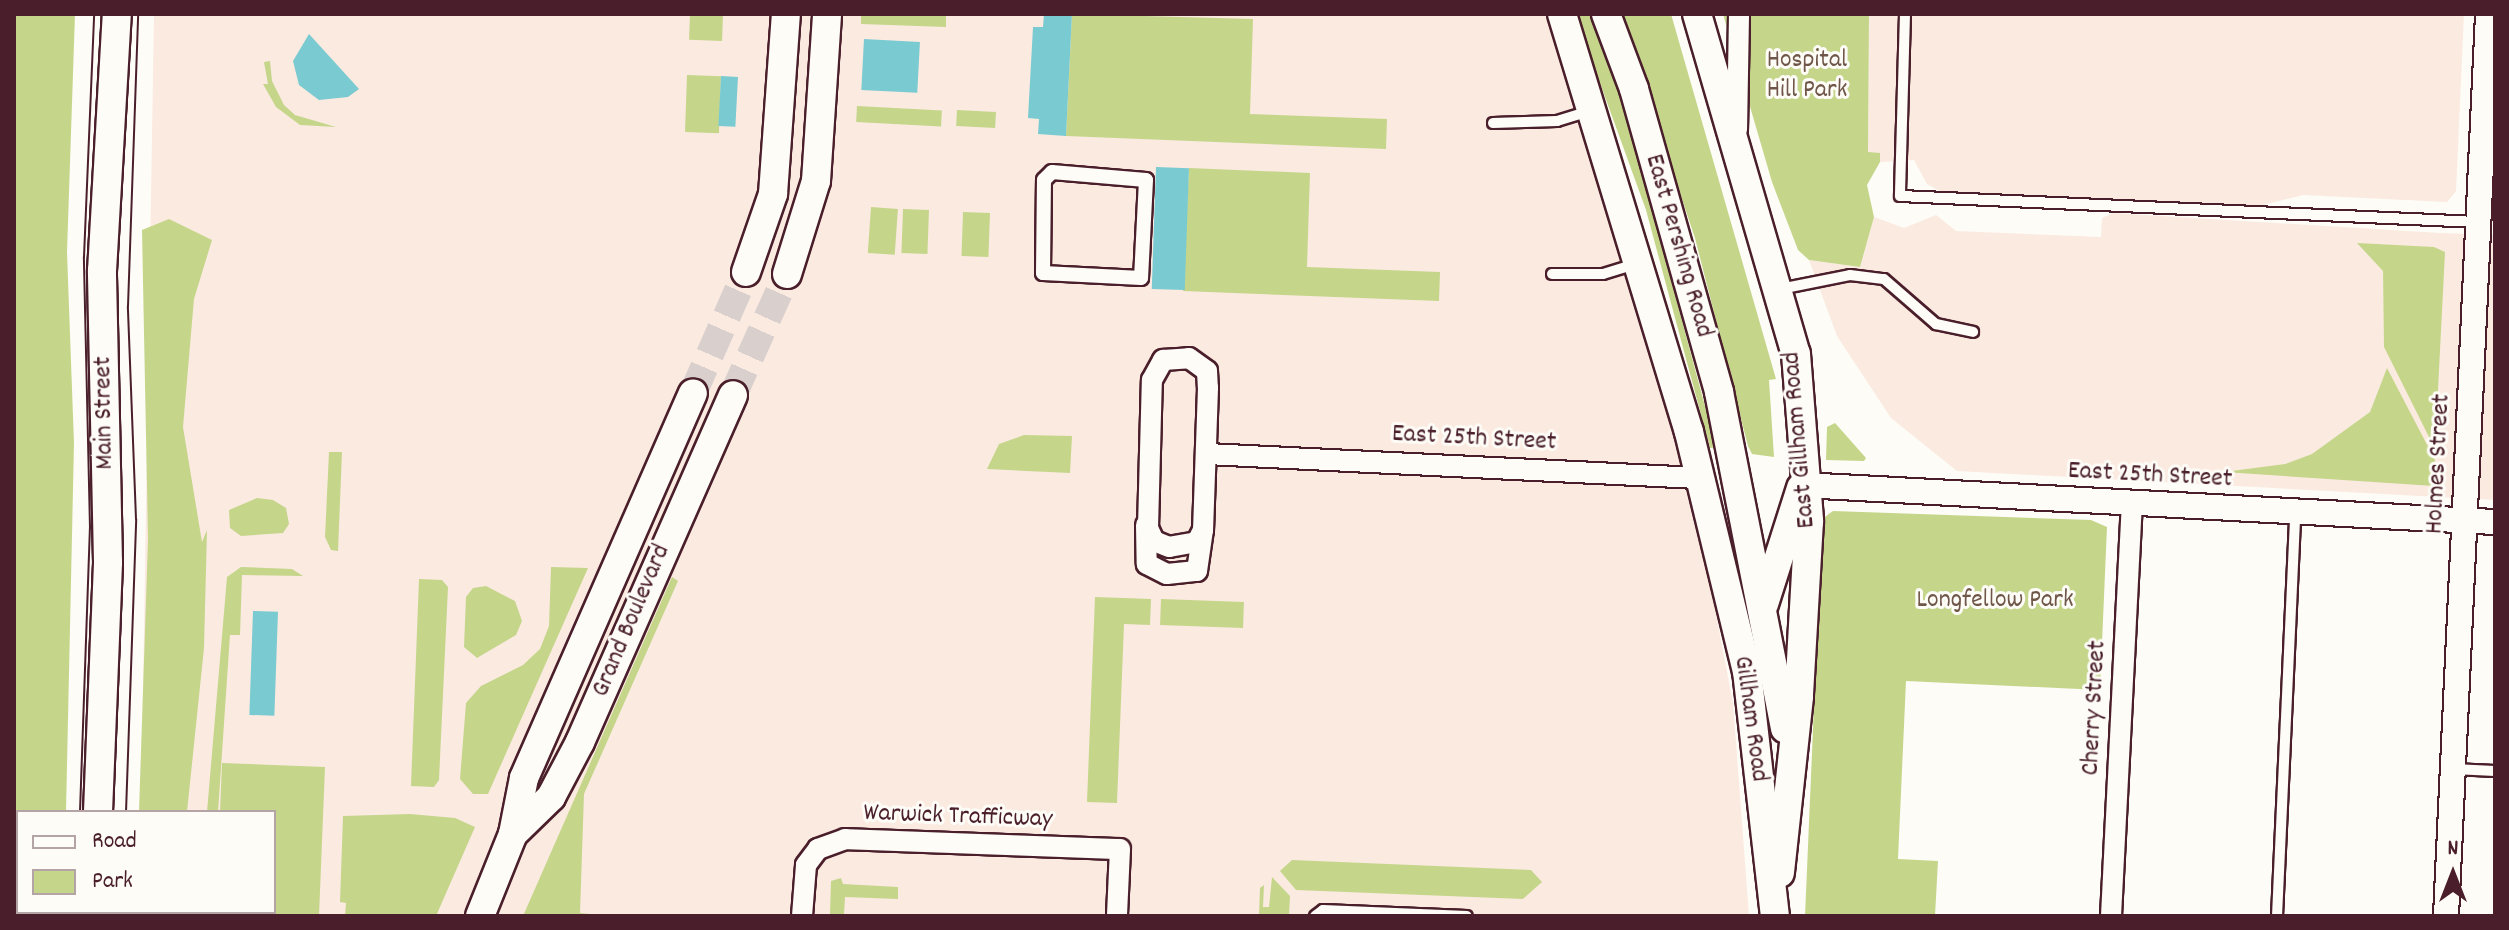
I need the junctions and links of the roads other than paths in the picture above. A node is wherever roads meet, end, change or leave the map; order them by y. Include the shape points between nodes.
1 (117, 14) edge
2 (786, 14) edge
3 (827, 14) edge
4 (1562, 14) edge
5 (1606, 14) edge
6 (1697, 14) edge
7 (1739, 14) edge
8 (1905, 14) edge
9 (2488, 14) edge
10 (1593, 111) junction
11 (1493, 123) dead end
12 (1736, 142) junction
13 (2478, 223) junction
14 (1638, 264) junction
15 (1041, 268) joint
16 (746, 272) tunnel mouth
17 (787, 274) tunnel mouth
18 (1552, 274) dead end
19 (1778, 290) junction
20 (1973, 332) dead end
21 (693, 393) tunnel mouth
22 (733, 395) tunnel mouth
23 (1207, 454) junction
24 (1699, 478) junction
25 (1738, 482) junction
26 (1802, 485) junction
27 (2132, 502) junction
28 (1147, 509) junction
29 (2295, 512) junction
30 (2464, 521) junction
31 (2495, 522) edge
32 (1203, 530) junction
33 (1762, 612) junction
34 (1747, 671) junction
35 (1799, 697) joint
36 (2453, 769) junction
37 (2495, 771) edge
38 (98, 810) edge
39 (1788, 810) junction
40 (513, 834) junction
41 (480, 916) edge
42 (802, 916) edge
43 (1117, 916) edge
44 (1315, 916) edge
45 (1467, 916) edge
46 (1775, 916) edge
47 (2111, 916) edge
48 (2277, 916) edge
49 (2446, 916) edge

1 - 38 main road, Main Street via 102,271 108,562
2 - 16 main road via 773,194
3 - 17 main road via 816,181
4 - 10 main road, East Pershing Road
5 - 25 main road, East Pershing Road via 1634,89 1688,277
6 - 12 main road
7 - 12 street
8 - 13 lane via 1900,196
9 - 13 street, Holmes Street
10 - 11 lane via 1557,121
10 - 14 main road, East Pershing Road
12 - 19 main road, East Gillham Road
13 - 30 street, Holmes Street
14 - 18 lane via 1617,273
14 - 24 main road, East Pershing Road
15 - 15 street via 1049,277 1141,278 1146,180 1046,174
19 - 20 lane via 1850,275 1884,279 1936,324
19 - 26 main road, East Gillham Road via 1796,354
21 - 40 main road, Grand Boulevard via 524,778
22 - 40 main road, Grand Boulevard via 580,742 551,797
23 - 24 street, East 25th Street
23 - 28 street via 1207,371 1189,358 1163,360 1152,380
23 - 32 street
24 - 25 street, East 25th Street
24 - 34 main road, Gillham Road
25 - 33 main road, Gillham Road
26 - 27 street, East 25th Street
26 - 33 main road
26 - 35 main road, East Gillham Road via 1809,521
27 - 29 street, East 25th Street
27 - 47 street, Cherry Street
28 - 32 street via 1154,541 1169,547 1197,542
28 - 32 street via 1145,555 1156,572 1197,571
29 - 30 street, East 25th Street
29 - 48 lane
30 - 31 street, East 25th Street
30 - 36 street, Holmes Street
33 - 34 main road
33 - 39 main road, Gillham Road via 1784,713
34 - 46 main road, Gillham Road
35 - 39 main road, Gillham Road
36 - 37 lane
36 - 49 street, Holmes Street
39 - 46 main road, Gillham Road
40 - 41 main road, Grand Boulevard
42 - 43 street, Warwick Trafficway via 806,865 818,849 835,841 1120,849
44 - 45 lane via 1323,910

